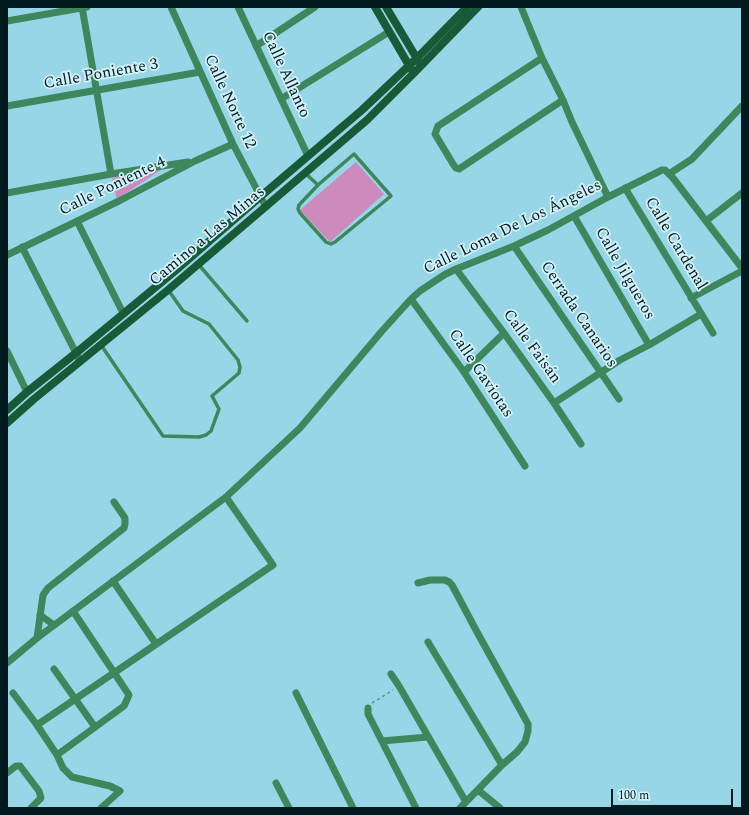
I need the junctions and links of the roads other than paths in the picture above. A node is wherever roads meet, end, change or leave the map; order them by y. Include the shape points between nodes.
1 (84, 7) edge
2 (171, 7) edge
3 (238, 7) edge
4 (315, 7) edge
5 (375, 7) edge
6 (386, 7) edge
7 (467, 7) edge
8 (478, 7) edge
9 (521, 7) edge
10 (7, 21) edge
11 (389, 32) junction
12 (256, 46) junction
13 (542, 58) junction
14 (416, 59) junction
15 (409, 66) junction
16 (421, 66) junction
17 (200, 72) junction
18 (414, 73) junction
19 (96, 90) junction
20 (281, 99) junction
21 (563, 100) junction
22 (7, 106) edge
23 (742, 106) edge
24 (233, 144) junction
25 (308, 156) junction
26 (196, 161) junction
27 (304, 173) junction
28 (111, 174) junction
29 (669, 174) junction
30 (318, 185) junction
31 (625, 188) junction
32 (7, 193) edge
33 (742, 193) edge
34 (260, 196) junction
35 (608, 197) junction
36 (266, 207) junction
37 (574, 216) junction
38 (77, 221) junction
39 (706, 221) junction
40 (514, 246) junction
41 (22, 247) junction
42 (7, 255) edge
43 (198, 264) junction
44 (456, 269) junction
45 (742, 270) edge
46 (168, 290) junction
47 (691, 298) junction
48 (410, 300) junction
49 (124, 313) junction
50 (701, 314) junction
51 (247, 321) dead end
52 (504, 333) junction
53 (713, 333) dead end
54 (101, 344) junction
55 (649, 345) junction
56 (7, 351) edge
57 (78, 357) junction
58 (464, 372) junction
59 (600, 373) junction
60 (27, 392) junction
61 (619, 399) dead end
62 (554, 403) junction
63 (7, 410) edge
64 (7, 423) edge
65 (581, 444) dead end
66 (525, 466) dead end
67 (226, 496) junction
68 (114, 502) dead end
69 (113, 581) junction
70 (418, 583) dead end
71 (73, 611) junction
72 (40, 614) junction
73 (54, 625) junction
74 (37, 638) junction
75 (428, 642) dead end
76 (156, 644) junction
77 (7, 663) edge
78 (54, 669) dead end
79 (114, 673) junction
80 (391, 674) dead end
81 (14, 693) dead end
82 (296, 693) dead end
83 (75, 699) junction
84 (368, 708) road end
85 (37, 725) junction
86 (95, 727) junction
87 (428, 737) junction
88 (382, 741) junction
89 (57, 755) junction
90 (502, 765) junction
91 (7, 773) edge
92 (276, 783) dead end
93 (478, 790) junction
94 (466, 802) junction
95 (31, 808) edge
96 (101, 808) edge
97 (289, 808) edge
98 (353, 808) edge
99 (416, 808) edge
100 (460, 808) edge
101 (500, 808) edge

1 - 10 street
1 - 19 street
2 - 17 street, Calle Norte 12
3 - 12 street, Calle Allanto
4 - 12 street
5 - 11 street
6 - 14 street
7 - 14 street
8 - 16 street
9 - 13 street
11 - 15 street
11 - 20 street
12 - 20 street, Calle Allanto
13 - 21 street
13 - 21 street via 438,126 435,134 453,164 459,169
14 - 15 street
14 - 16 street
15 - 18 street
15 - 25 street, Camino a Las Minas
16 - 18 street, Camino a Las Minas
17 - 19 street, Calle Poniente 3
17 - 24 street, Calle Norte 12
18 - 27 street, Camino a Las Minas via 367,120
19 - 22 street, Calle Poniente 3
19 - 28 street
20 - 25 street, Calle Allanto
21 - 35 street
23 - 29 street via 692,159
24 - 26 street, Calle Poniente 4
24 - 34 street, Calle Norte 12
25 - 34 street, Camino a Las Minas
26 - 28 street
26 - 38 street, Calle Poniente 4
27 - 30 lane
27 - 36 street, Camino a Las Minas
28 - 32 street
29 - 31 street, Calle Loma De Los Ángeles via 662,170
29 - 39 street
30 - 30 lane via 354,154 391,196 331,244 326,242 298,209
31 - 35 street, Calle Loma De Los Ángeles
31 - 47 street, Calle Cardenal
33 - 39 street
34 - 36 street, Calle Norte 12
34 - 49 street, Camino a Las Minas
35 - 37 street, Calle Loma De Los Ángeles
36 - 43 street, Camino a Las Minas
37 - 40 street, Calle Loma De Los Ángeles
37 - 55 street, Calle Jilgueros
38 - 41 street, Calle Poniente 4
38 - 49 street
39 - 45 street
40 - 44 street, Calle Loma De Los Ángeles
40 - 59 street, Cerrada Canarios
41 - 42 street, Calle Poniente 4
41 - 57 street
43 - 46 street, Camino a Las Minas
43 - 51 lane
44 - 48 street, Calle Loma De Los Ángeles via 430,284
44 - 52 street, Calle Faisán
45 - 47 street
46 - 54 street, Camino a Las Minas
46 - 54 lane via 183,311 209,324 238,360 239,373 212,396 219,409 211,431 199,437 163,436
47 - 50 street, Calle Cardenal
48 - 58 street, Calle Gaviotas
48 - 67 street, Calle Loma De Los Ángeles via 300,428
49 - 57 street, Camino a Las Minas
50 - 53 street, Calle Cardenal
50 - 55 street
52 - 58 street
52 - 62 street, Calle Faisán
54 - 57 street, Camino a Las Minas
55 - 59 street
56 - 60 street
57 - 60 street, Camino a Las Minas
57 - 64 street, Camino a Las Minas
58 - 66 street, Calle Gaviotas
59 - 61 street, Cerrada Canarios
59 - 62 street
60 - 63 street, Camino a Las Minas
62 - 65 street, Calle Faisán
67 - 69 street, Calle Loma De Los Ángeles
67 - 76 street via 273,565
68 - 72 street via 125,518 124,528 48,588 42,595
69 - 71 street, Calle Loma De Los Ángeles
69 - 76 street
70 - 90 street via 445,580 452,585 528,724 525,742
71 - 73 street, Calle Loma De Los Ángeles
71 - 79 street
72 - 73 street
72 - 74 street
73 - 74 street, Calle Loma De Los Ángeles
74 - 77 street, Calle Loma De Los Ángeles
75 - 90 street
76 - 79 street
78 - 83 street
79 - 83 street
79 - 86 street via 128,694 124,706
80 - 87 street
81 - 85 street
82 - 98 street
83 - 85 street
83 - 86 street
84 - 88 street via 368,714
85 - 89 street
86 - 89 street
87 - 88 street
87 - 94 street
88 - 99 street
89 - 96 street via 63,768 72,777 120,791
90 - 93 street
91 - 95 street via 16,766 22,768 39,791 41,798
92 - 97 street
93 - 94 street
93 - 101 street
94 - 100 street

